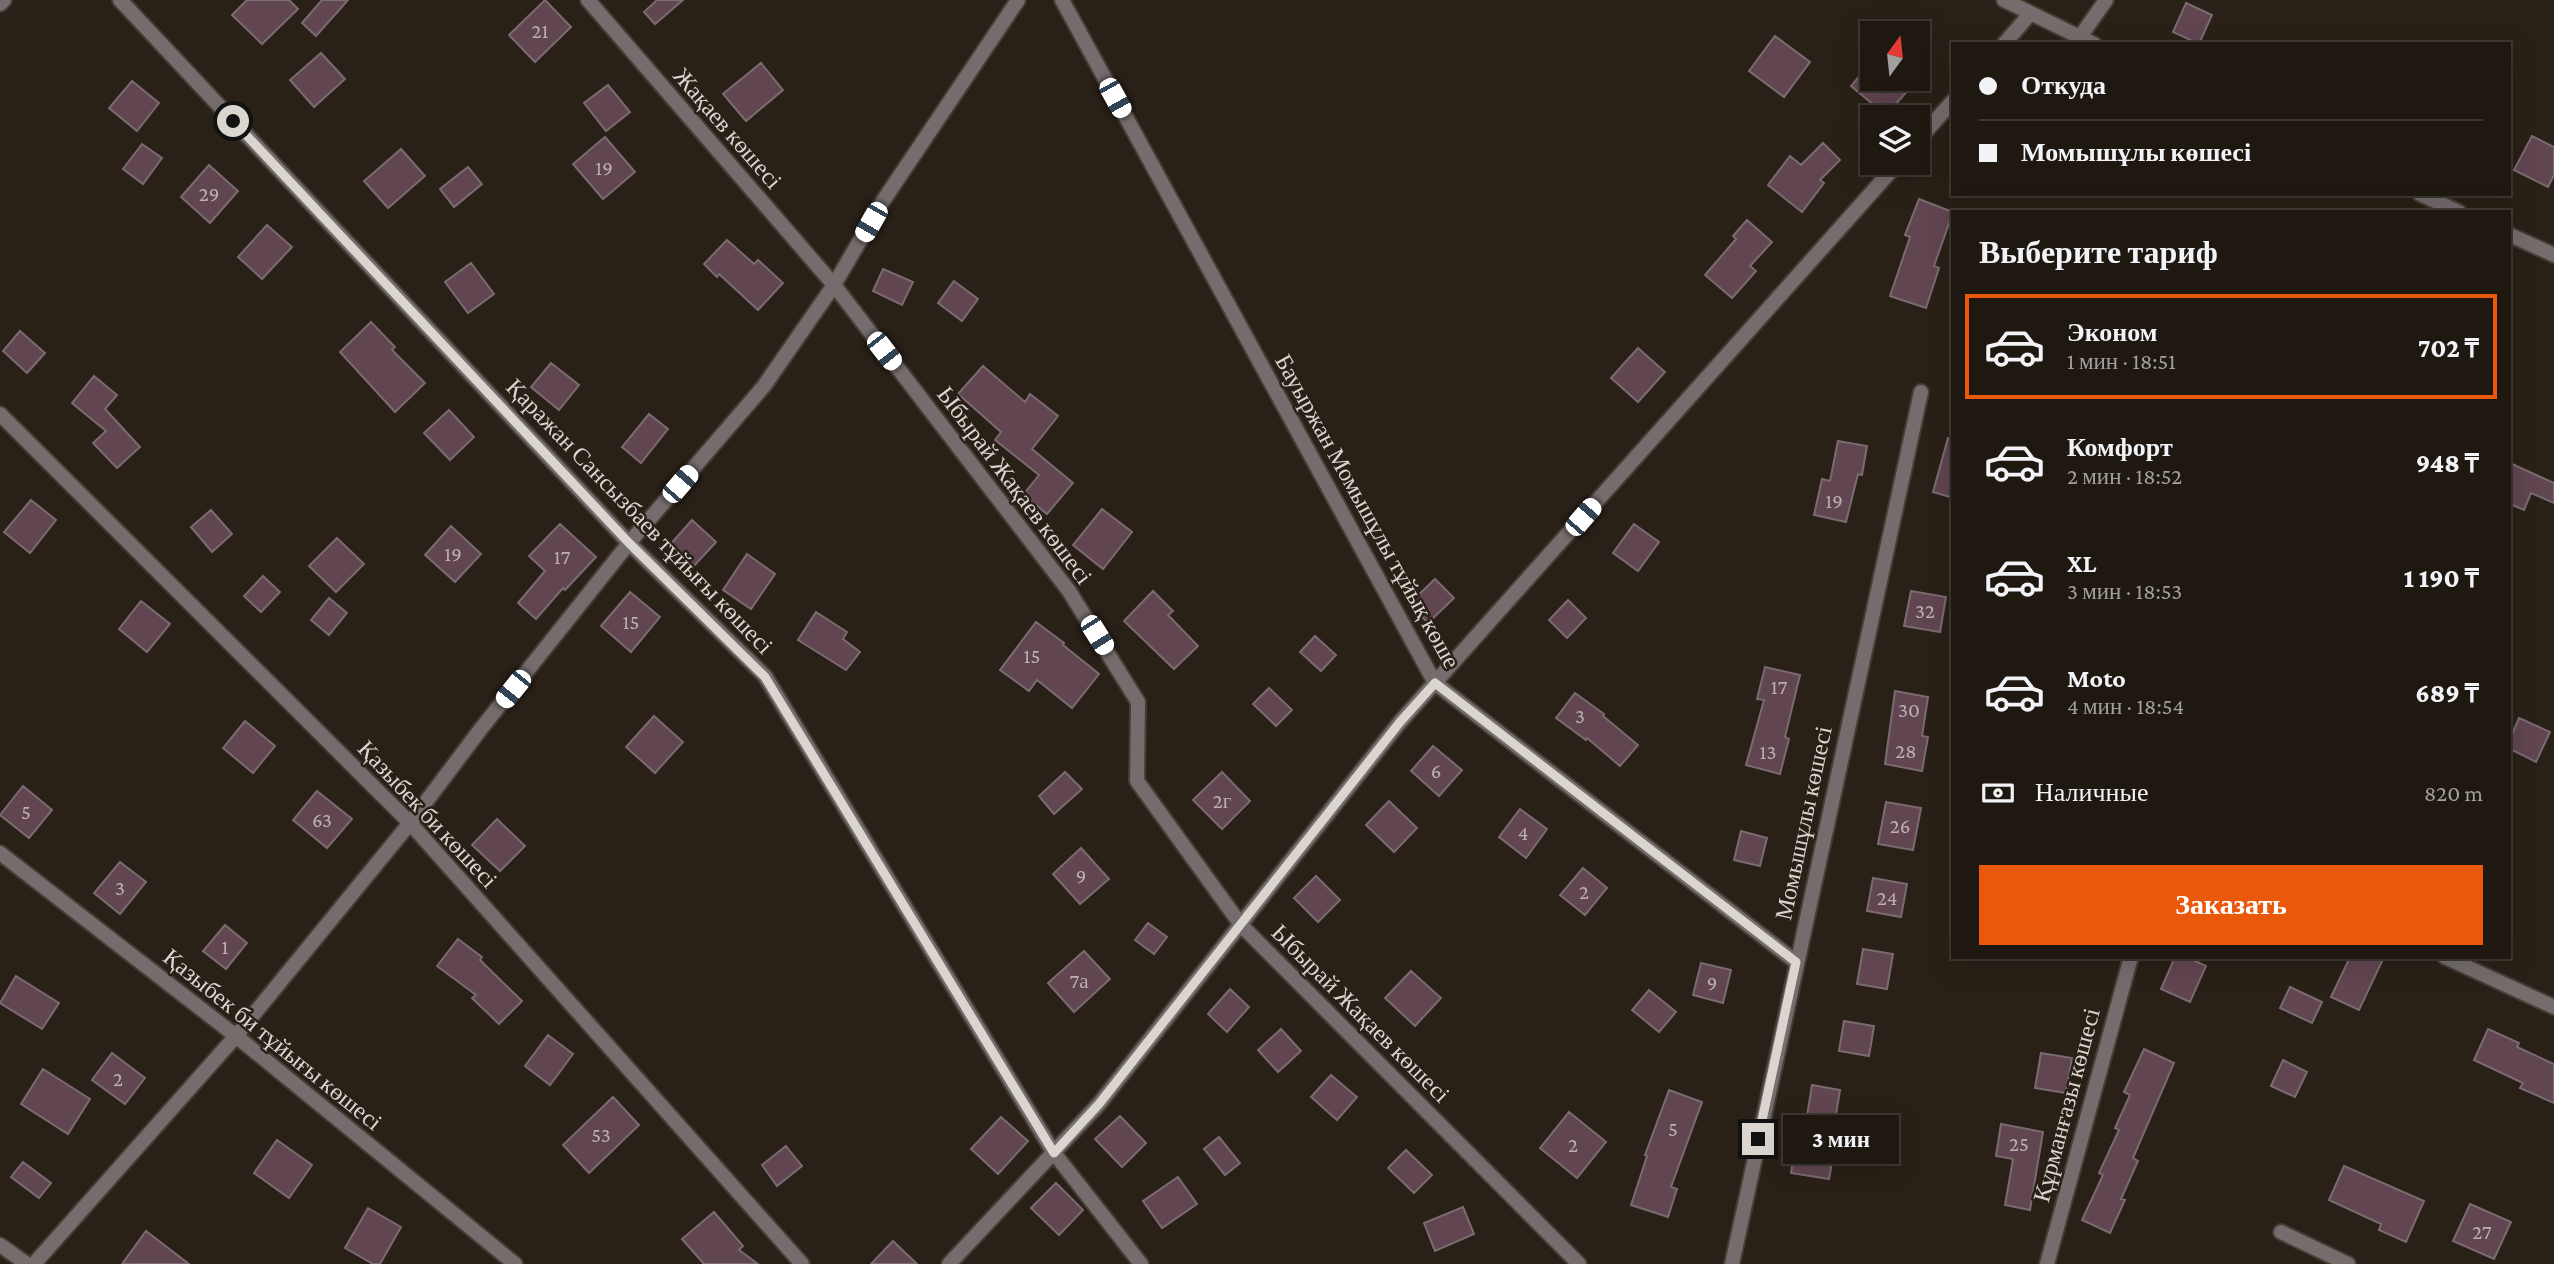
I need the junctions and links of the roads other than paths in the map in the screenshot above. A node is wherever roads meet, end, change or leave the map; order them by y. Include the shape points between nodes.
1 (4, 0) edge
2 (120, 0) edge
3 (588, 0) edge
4 (1017, 0) edge
5 (1062, 0) edge
6 (2004, 0) edge
7 (2106, 0) edge
8 (0, 4) edge
9 (2030, 14) junction
10 (2080, 37) junction
11 (2006, 42) edge
12 (2090, 42) edge
13 (1951, 103) edge
14 (1930, 127) edge
15 (1887, 175) edge
16 (2424, 196) edge
17 (2455, 210) edge
18 (2511, 235) edge
19 (2554, 255) edge
20 (834, 285) junction
21 (1921, 392) dead end
22 (0, 414) edge
23 (629, 543) junction
24 (1435, 683) junction
25 (410, 823) junction
26 (0, 853) edge
27 (1241, 925) junction
28 (2130, 959) edge
29 (2449, 959) edge
30 (1796, 962) junction
31 (2554, 1007) edge
32 (236, 1036) junction
33 (1054, 1153) junction
34 (2281, 1232) dead end
35 (0, 1245) edge
36 (27, 1264) edge
37 (34, 1264) edge
38 (515, 1264) edge
39 (802, 1264) edge
40 (949, 1264) edge
41 (1141, 1264) edge
42 (1579, 1264) edge
43 (1732, 1264) edge
44 (2047, 1264) edge
45 (2348, 1264) edge

1 - 8 street
2 - 23 street, Қаражан Сансызбаев тұйығы көшесі
3 - 20 street, Жақаев көшесі
4 - 20 street via 883,201
5 - 24 street, Бауыржан Момышұлы тұйық көше
6 - 9 street
7 - 10 street
9 - 10 street
9 - 11 street
10 - 12 street
13 - 14 street
15 - 24 street
16 - 17 street
18 - 19 street
20 - 23 street via 764,386
20 - 27 street, Ыбырай Жақаев көшесі via 1069,591 1138,702 1137,781
21 - 30 street, Момышұлы көшесі
22 - 25 street, Қазыбек би көшесі
23 - 25 street
23 - 33 street, Қаражан Сансызбаев тұйығы көшесі via 765,677
24 - 27 street
24 - 30 street, Бауыржан Момышұлы тұйық көше
25 - 32 street
25 - 39 street, Қазыбек би көшесі
26 - 32 street, Қазыбек би тұйығы көшесі
27 - 33 street via 1099,1104
27 - 42 street, Ыбырай Жақаев көшесі
28 - 44 street, Құрманғазы көшесі
29 - 31 street
30 - 43 street, Момышұлы көшесі
32 - 37 street
32 - 38 street, Қазыбек би тұйығы көшесі
33 - 40 street
33 - 41 street, Қаражан Сансызбаев тұйығы көшесі
34 - 45 street
35 - 36 street

